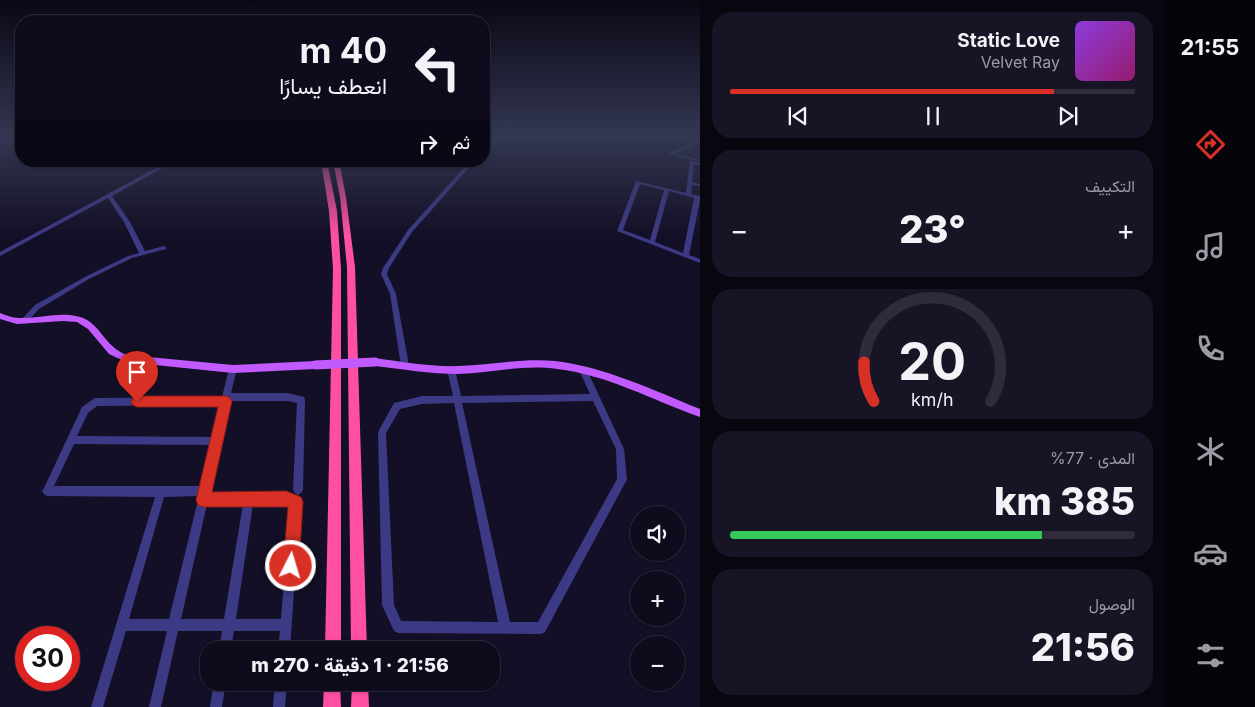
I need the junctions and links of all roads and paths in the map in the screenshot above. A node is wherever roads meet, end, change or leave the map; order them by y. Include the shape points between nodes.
1 (159, 169) edge
2 (325, 169) edge
3 (338, 169) edge
4 (466, 169) edge
5 (691, 169) edge
6 (690, 172) junction
7 (700, 174) edge
8 (689, 183) junction
9 (700, 185) edge
10 (666, 189) junction
11 (688, 194) junction
12 (110, 197) junction
13 (698, 197) edge
14 (652, 242) junction
15 (164, 248) dead end
16 (142, 252) junction
17 (0, 254) edge
18 (686, 255) junction
19 (700, 261) edge
20 (0, 316) edge
21 (24, 321) junction
22 (405, 366) junction
23 (233, 369) junction
24 (451, 369) junction
25 (582, 370) junction
26 (595, 397) junction
27 (226, 399) junction
28 (458, 400) junction
29 (700, 412) edge
30 (71, 440) junction
31 (217, 441) junction
32 (298, 490) dead end
33 (162, 492) junction
34 (204, 495) junction
35 (248, 499) junction
36 (175, 624) junction
37 (229, 624) junction
38 (122, 625) junction
39 (286, 625) junction
40 (505, 628) junction
41 (226, 641) edge
42 (285, 641) edge
43 (333, 641) edge
44 (359, 641) edge
45 (219, 691) edge
46 (280, 691) edge
47 (332, 691) edge
48 (360, 691) edge
49 (97, 707) edge
50 (156, 707) edge
51 (216, 707) edge
52 (279, 707) edge
53 (332, 707) edge
54 (360, 707) edge

1 - 12 street
2 - 43 highway via 333,211 337,269
3 - 44 highway via 352,267
4 - 22 street via 410,231 388,261 384,274 393,294
5 - 6 street
6 - 7 street
6 - 8 street
8 - 9 street
8 - 11 street
10 - 11 street
10 - 14 street
10 - 14 street via 638,182 620,231
11 - 13 street
12 - 16 street via 128,222
12 - 17 street
13 - 18 street
14 - 18 street
15 - 16 street
16 - 21 street via 45,302
18 - 19 street
20 - 21 main road
21 - 23 main road via 77,319 92,326 112,352 126,358
22 - 23 main road, bridge via 375,362
22 - 24 main road
23 - 27 street
24 - 25 main road via 540,363
24 - 28 street
25 - 26 street
25 - 29 main road
26 - 28 street
26 - 40 street via 620,449 622,480 541,628
27 - 30 street via 95,402 85,410
27 - 31 street
27 - 32 street via 288,397 301,400
28 - 40 street
28 - 40 street via 422,400 397,406 382,432 388,605 398,627
30 - 31 street
30 - 33 street via 47,491
31 - 34 street
33 - 34 street
33 - 38 street
34 - 35 street
34 - 36 street
35 - 37 street
35 - 39 street via 296,502
36 - 37 street
36 - 38 street
36 - 50 street
37 - 39 street
37 - 41 street
38 - 49 street
39 - 42 street
45 - 51 street
46 - 52 street
47 - 53 highway
48 - 54 highway

